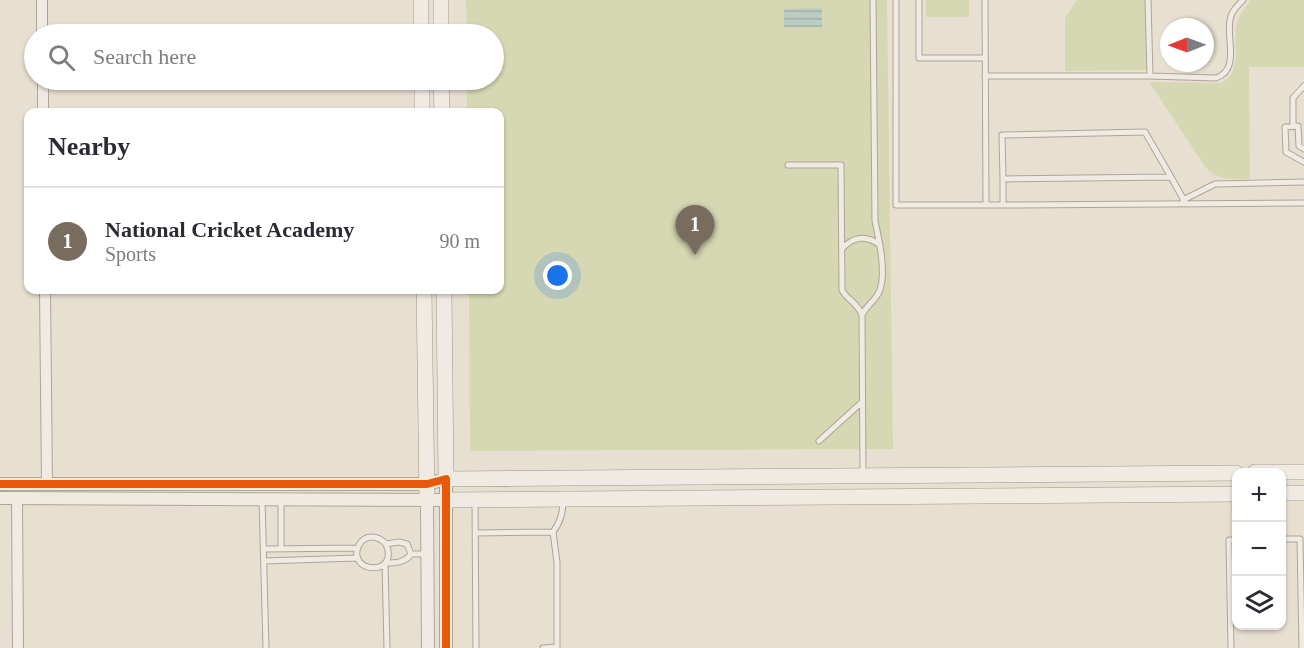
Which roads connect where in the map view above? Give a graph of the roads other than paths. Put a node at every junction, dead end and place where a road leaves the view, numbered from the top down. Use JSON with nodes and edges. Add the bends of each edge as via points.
{"nodes":[{"id":1,"x":42,"y":0,"type":"edge"},
{"id":2,"x":421,"y":0,"type":"edge"},
{"id":3,"x":441,"y":0,"type":"edge"},
{"id":4,"x":873,"y":0,"type":"edge"},
{"id":5,"x":896,"y":0,"type":"edge"},
{"id":6,"x":919,"y":0,"type":"edge"},
{"id":7,"x":985,"y":0,"type":"edge"},
{"id":8,"x":1148,"y":0,"type":"edge"},
{"id":9,"x":1242,"y":0,"type":"edge"},
{"id":10,"x":42,"y":24,"type":"edge"},
{"id":11,"x":422,"y":24,"type":"edge"},
{"id":12,"x":441,"y":24,"type":"edge"},
{"id":13,"x":985,"y":58,"type":"junction"},
{"id":14,"x":985,"y":76,"type":"junction"},
{"id":15,"x":1150,"y":76,"type":"junction"},
{"id":16,"x":1304,"y":86,"type":"edge"},
{"id":17,"x":43,"y":90,"type":"edge"},
{"id":18,"x":422,"y":90,"type":"edge"},
{"id":19,"x":441,"y":90,"type":"edge"},
{"id":20,"x":43,"y":108,"type":"edge"},
{"id":21,"x":422,"y":108,"type":"edge"},
{"id":22,"x":442,"y":108,"type":"edge"},
{"id":23,"x":1293,"y":126,"type":"junction"},
{"id":24,"x":1304,"y":148,"type":"edge"},
{"id":25,"x":1304,"y":162,"type":"edge"},
{"id":26,"x":788,"y":165,"type":"dead end"},
{"id":27,"x":1171,"y":177,"type":"junction"},
{"id":28,"x":1003,"y":179,"type":"junction"},
{"id":29,"x":1304,"y":182,"type":"edge"},
{"id":30,"x":1184,"y":202,"type":"junction"},
{"id":31,"x":1304,"y":203,"type":"edge"},
{"id":32,"x":986,"y":205,"type":"junction"},
{"id":33,"x":1003,"y":205,"type":"junction"},
{"id":34,"x":881,"y":246,"type":"junction"},
{"id":35,"x":842,"y":249,"type":"junction"},
{"id":36,"x":45,"y":294,"type":"edge"},
{"id":37,"x":424,"y":294,"type":"edge"},
{"id":38,"x":444,"y":294,"type":"edge"},
{"id":39,"x":862,"y":315,"type":"junction"},
{"id":40,"x":862,"y":402,"type":"junction"},
{"id":41,"x":819,"y":441,"type":"dead end"},
{"id":42,"x":1286,"y":472,"type":"edge"},
{"id":43,"x":1304,"y":472,"type":"edge"},
{"id":44,"x":1232,"y":473,"type":"edge"},
{"id":45,"x":863,"y":476,"type":"junction"},
{"id":46,"x":446,"y":479,"type":"junction"},
{"id":47,"x":0,"y":484,"type":"edge"},
{"id":48,"x":46,"y":484,"type":"junction"},
{"id":49,"x":427,"y":484,"type":"junction"},
{"id":50,"x":1286,"y":493,"type":"edge"},
{"id":51,"x":1304,"y":493,"type":"edge"},
{"id":52,"x":1232,"y":494,"type":"edge"},
{"id":53,"x":0,"y":498,"type":"edge"},
{"id":54,"x":16,"y":498,"type":"junction"},
{"id":55,"x":476,"y":499,"type":"junction"},
{"id":56,"x":562,"y":499,"type":"junction"},
{"id":57,"x":262,"y":500,"type":"junction"},
{"id":58,"x":281,"y":500,"type":"junction"},
{"id":59,"x":427,"y":500,"type":"junction"},
{"id":60,"x":445,"y":500,"type":"junction"},
{"id":61,"x":1236,"y":522,"type":"edge"},
{"id":62,"x":553,"y":532,"type":"junction"},
{"id":63,"x":476,"y":533,"type":"junction"},
{"id":64,"x":1286,"y":539,"type":"edge"},
{"id":65,"x":386,"y":544,"type":"junction"},
{"id":66,"x":358,"y":548,"type":"junction"},
{"id":67,"x":264,"y":549,"type":"junction"},
{"id":68,"x":281,"y":549,"type":"junction"},
{"id":69,"x":411,"y":554,"type":"junction"},
{"id":70,"x":427,"y":554,"type":"junction"},
{"id":71,"x":358,"y":558,"type":"junction"},
{"id":72,"x":264,"y":561,"type":"junction"},
{"id":73,"x":384,"y":563,"type":"junction"},
{"id":74,"x":18,"y":648,"type":"edge"},
{"id":75,"x":266,"y":648,"type":"edge"},
{"id":76,"x":387,"y":648,"type":"edge"},
{"id":77,"x":428,"y":648,"type":"edge"},
{"id":78,"x":446,"y":648,"type":"edge"},
{"id":79,"x":476,"y":648,"type":"edge"},
{"id":80,"x":543,"y":648,"type":"edge"},
{"id":81,"x":1231,"y":648,"type":"edge"},
{"id":82,"x":1302,"y":648,"type":"edge"}],
"edges":[{"from":1,"to":10,"type":"street"},
{"from":2,"to":11,"type":"main road"},
{"from":3,"to":12,"type":"main road"},
{"from":4,"to":34,"type":"lane","via":[[875,221]]},
{"from":5,"to":32,"type":"lane","via":[[896,205]]},
{"from":6,"to":13,"type":"lane","via":[[919,58]]},
{"from":7,"to":13,"type":"lane"},
{"from":8,"to":15,"type":"lane"},
{"from":9,"to":15,"type":"lane","via":[[1231,16],[1230,63],[1223,75]]},
{"from":13,"to":14,"type":"lane"},
{"from":14,"to":15,"type":"lane"},
{"from":14,"to":32,"type":"lane"},
{"from":16,"to":23,"type":"lane","via":[[1293,98]]},
{"from":17,"to":20,"type":"street"},
{"from":18,"to":21,"type":"main road"},
{"from":19,"to":22,"type":"main road"},
{"from":23,"to":24,"type":"lane","via":[[1298,126],[1299,146]]},
{"from":23,"to":25,"type":"lane","via":[[1285,127],[1286,152]]},
{"from":26,"to":35,"type":"lane","via":[[841,165]]},
{"from":27,"to":28,"type":"lane"},
{"from":27,"to":28,"type":"lane","via":[[1145,132],[1002,135]]},
{"from":27,"to":30,"type":"lane"},
{"from":28,"to":33,"type":"lane"},
{"from":29,"to":30,"type":"lane","via":[[1215,184]]},
{"from":30,"to":31,"type":"lane"},
{"from":30,"to":33,"type":"lane"},
{"from":32,"to":33,"type":"lane"},
{"from":34,"to":35,"type":"lane","via":[[871,239],[859,238]]},
{"from":34,"to":39,"type":"lane","via":[[882,285]]},
{"from":35,"to":39,"type":"lane","via":[[842,290]]},
{"from":36,"to":48,"type":"street"},
{"from":37,"to":49,"type":"main road"},
{"from":38,"to":46,"type":"main road"},
{"from":39,"to":40,"type":"lane"},
{"from":40,"to":41,"type":"lane"},
{"from":40,"to":45,"type":"lane"},
{"from":42,"to":43,"type":"main road"},
{"from":44,"to":45,"type":"main road"},
{"from":45,"to":46,"type":"main road"},
{"from":46,"to":49,"type":"street"},
{"from":46,"to":60,"type":"street"},
{"from":47,"to":48,"type":"street"},
{"from":48,"to":49,"type":"street"},
{"from":49,"to":59,"type":"main road"},
{"from":50,"to":51,"type":"main road"},
{"from":52,"to":56,"type":"main road"},
{"from":53,"to":54,"type":"street"},
{"from":54,"to":57,"type":"street"},
{"from":54,"to":74,"type":"street"},
{"from":55,"to":56,"type":"main road"},
{"from":55,"to":60,"type":"main road"},
{"from":55,"to":63,"type":"lane"},
{"from":56,"to":62,"type":"lane","via":[[563,508]]},
{"from":57,"to":58,"type":"street"},
{"from":57,"to":67,"type":"lane"},
{"from":58,"to":59,"type":"street"},
{"from":58,"to":68,"type":"lane"},
{"from":59,"to":60,"type":"street"},
{"from":59,"to":70,"type":"street"},
{"from":60,"to":78,"type":"street"},
{"from":61,"to":81,"type":"lane","via":[[1236,540],[1229,540]]},
{"from":62,"to":63,"type":"lane"},
{"from":62,"to":80,"type":"lane","via":[[557,648]]},
{"from":63,"to":79,"type":"lane"},
{"from":64,"to":82,"type":"lane","via":[[1300,539]]},
{"from":65,"to":66,"type":"lane","via":[[368,537]]},
{"from":65,"to":69,"type":"lane","via":[[407,544]]},
{"from":65,"to":73,"type":"lane","via":[[389,554]]},
{"from":66,"to":68,"type":"lane"},
{"from":66,"to":71,"type":"lane"},
{"from":67,"to":68,"type":"lane"},
{"from":67,"to":72,"type":"lane"},
{"from":69,"to":70,"type":"lane"},
{"from":69,"to":73,"type":"lane","via":[[398,563]]},
{"from":70,"to":77,"type":"street"},
{"from":71,"to":72,"type":"lane"},
{"from":71,"to":73,"type":"lane","via":[[370,568]]},
{"from":72,"to":75,"type":"lane"},
{"from":73,"to":76,"type":"lane"}]}
